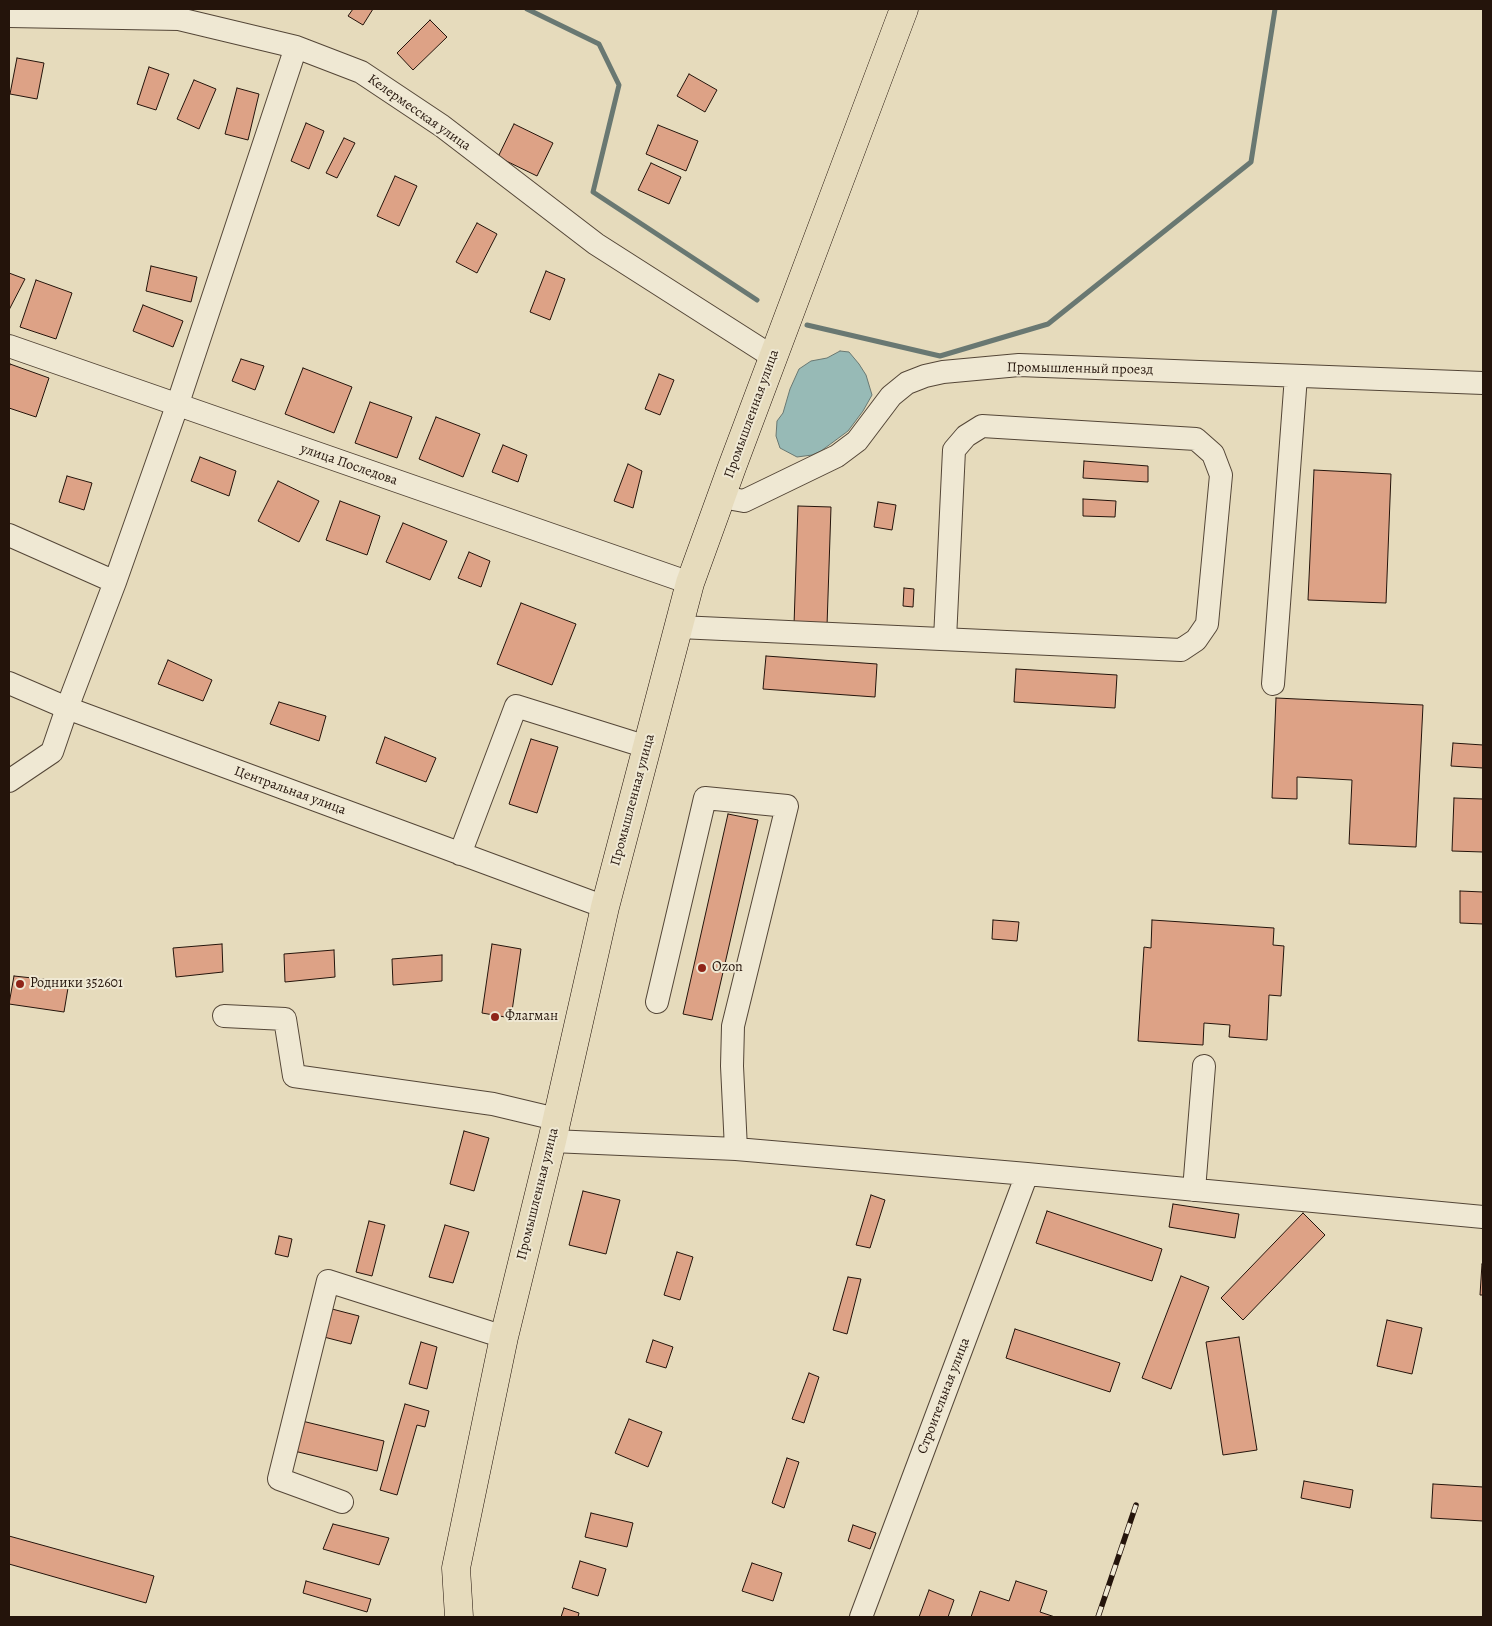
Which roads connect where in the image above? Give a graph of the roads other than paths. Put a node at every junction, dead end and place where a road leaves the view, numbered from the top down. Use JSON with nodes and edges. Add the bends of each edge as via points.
{"nodes":[{"id":1,"x":904,"y":9,"type":"edge"},
{"id":2,"x":9,"y":16,"type":"edge"},
{"id":3,"x":296,"y":47,"type":"junction"},
{"id":4,"x":9,"y":346,"type":"edge"},
{"id":5,"x":773,"y":357,"type":"junction"},
{"id":6,"x":1296,"y":376,"type":"junction"},
{"id":7,"x":1483,"y":383,"type":"edge"},
{"id":8,"x":177,"y":406,"type":"junction"},
{"id":9,"x":722,"y":497,"type":"junction"},
{"id":10,"x":9,"y":535,"type":"edge"},
{"id":11,"x":115,"y":582,"type":"junction"},
{"id":12,"x":690,"y":584,"type":"junction"},
{"id":13,"x":679,"y":628,"type":"junction"},
{"id":14,"x":945,"y":639,"type":"junction"},
{"id":15,"x":9,"y":683,"type":"edge"},
{"id":16,"x":1274,"y":684,"type":"dead end"},
{"id":17,"x":67,"y":708,"type":"junction"},
{"id":18,"x":647,"y":747,"type":"junction"},
{"id":19,"x":9,"y":781,"type":"edge"},
{"id":20,"x":460,"y":854,"type":"junction"},
{"id":21,"x":605,"y":907,"type":"junction"},
{"id":22,"x":657,"y":1002,"type":"dead end"},
{"id":23,"x":224,"y":1016,"type":"dead end"},
{"id":24,"x":1204,"y":1066,"type":"dead end"},
{"id":25,"x":554,"y":1130,"type":"junction"},
{"id":26,"x":736,"y":1149,"type":"junction"},
{"id":27,"x":1027,"y":1174,"type":"junction"},
{"id":28,"x":1194,"y":1190,"type":"junction"},
{"id":29,"x":1483,"y":1217,"type":"edge"},
{"id":30,"x":504,"y":1337,"type":"junction"},
{"id":31,"x":342,"y":1502,"type":"dead end"},
{"id":32,"x":460,"y":1617,"type":"edge"},
{"id":33,"x":861,"y":1617,"type":"edge"}],
"edges":[{"from":1,"to":5,"type":"main road","name":"Промышленная улица"},
{"from":2,"to":3,"type":"street","name":"Келермесская улица","via":[[179,19]]},
{"from":3,"to":5,"type":"street","name":"Келермесская улица","via":[[361,72],[442,126],[596,244]]},
{"from":3,"to":8,"type":"street"},
{"from":4,"to":8,"type":"street","name":"улица Последова"},
{"from":5,"to":9,"type":"main road","name":"Промышленная улица"},
{"from":6,"to":7,"type":"street","name":"Промышленный проезд"},
{"from":6,"to":9,"type":"street","name":"Промышленный проезд","via":[[1019,365],[943,372],[907,383],[891,396],[857,441],[837,456],[744,500]]},
{"from":6,"to":16,"type":"street"},
{"from":8,"to":11,"type":"street"},
{"from":8,"to":12,"type":"street","name":"улица Последова"},
{"from":9,"to":12,"type":"main road","name":"Промышленная улица"},
{"from":10,"to":11,"type":"street"},
{"from":11,"to":17,"type":"street"},
{"from":12,"to":13,"type":"main road","name":"Промышленная улица"},
{"from":13,"to":14,"type":"street"},
{"from":13,"to":18,"type":"main road","name":"Промышленная улица"},
{"from":14,"to":14,"type":"street","via":[[1181,650],[1196,640],[1207,624],[1221,475],[1213,454],[1196,439],[982,426],[966,436],[954,450]]},
{"from":15,"to":17,"type":"street","name":"Центральная улица"},
{"from":17,"to":19,"type":"street","via":[[52,752]]},
{"from":17,"to":20,"type":"street","name":"Центральная улица"},
{"from":18,"to":20,"type":"street","via":[[516,706]]},
{"from":18,"to":21,"type":"main road","name":"Промышленная улица"},
{"from":20,"to":21,"type":"street","name":"Центральная улица"},
{"from":21,"to":25,"type":"main road","name":"Промышленная улица"},
{"from":22,"to":26,"type":"street","via":[[705,798],[787,806],[733,1026]]},
{"from":23,"to":25,"type":"street","via":[[284,1019],[294,1076],[493,1104]]},
{"from":24,"to":28,"type":"street"},
{"from":25,"to":26,"type":"street"},
{"from":25,"to":30,"type":"main road","name":"Промышленная улица"},
{"from":26,"to":27,"type":"street"},
{"from":27,"to":28,"type":"street"},
{"from":27,"to":33,"type":"street","name":"Строительная улица"},
{"from":28,"to":29,"type":"street"},
{"from":30,"to":31,"type":"street","via":[[328,1281],[279,1479]]},
{"from":30,"to":32,"type":"main road","name":"Промышленная улица","via":[[456,1568]]}]}
